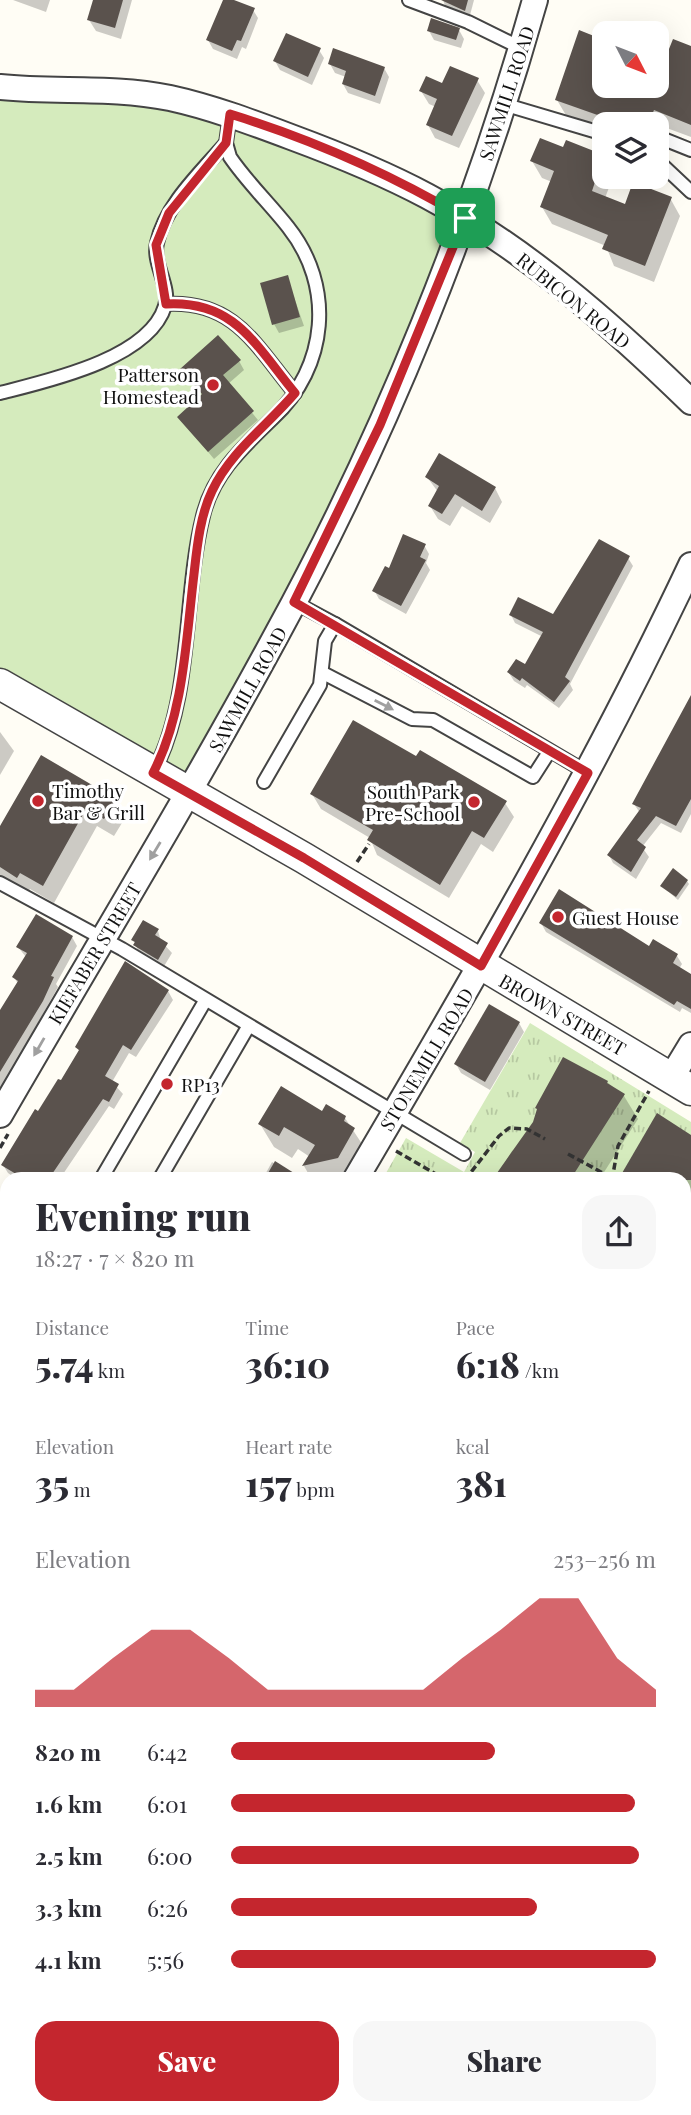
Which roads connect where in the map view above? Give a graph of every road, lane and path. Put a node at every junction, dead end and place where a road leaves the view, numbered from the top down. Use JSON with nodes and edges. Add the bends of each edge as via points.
{"nodes":[{"id":1,"x":409,"y":0,"type":"edge"},
{"id":2,"x":535,"y":0,"type":"edge"},
{"id":3,"x":521,"y":48,"type":"junction"},
{"id":4,"x":3,"y":89,"type":"edge"},
{"id":5,"x":503,"y":104,"type":"junction"},
{"id":6,"x":230,"y":114,"type":"junction"},
{"id":7,"x":592,"y":130,"type":"edge"},
{"id":8,"x":669,"y":141,"type":"edge"},
{"id":9,"x":226,"y":143,"type":"junction"},
{"id":10,"x":691,"y":150,"type":"edge"},
{"id":11,"x":669,"y":171,"type":"edge"},
{"id":12,"x":691,"y":192,"type":"edge"},
{"id":13,"x":465,"y":218,"type":"junction"},
{"id":14,"x":166,"y":304,"type":"junction"},
{"id":15,"x":0,"y":393,"type":"edge"},
{"id":16,"x":295,"y":393,"type":"junction"},
{"id":17,"x":691,"y":402,"type":"edge"},
{"id":18,"x":691,"y":565,"type":"edge"},
{"id":19,"x":294,"y":602,"type":"junction"},
{"id":20,"x":335,"y":624,"type":"junction"},
{"id":21,"x":323,"y":673,"type":"junction"},
{"id":22,"x":0,"y":684,"type":"edge"},
{"id":23,"x":549,"y":752,"type":"junction"},
{"id":24,"x":153,"y":773,"type":"junction"},
{"id":25,"x":588,"y":773,"type":"junction"},
{"id":26,"x":264,"y":782,"type":"dead end"},
{"id":27,"x":191,"y":793,"type":"junction"},
{"id":28,"x":369,"y":844,"type":"dead end"},
{"id":29,"x":356,"y":864,"type":"dead end"},
{"id":30,"x":0,"y":883,"type":"edge"},
{"id":31,"x":101,"y":941,"type":"junction"},
{"id":32,"x":481,"y":966,"type":"junction"},
{"id":33,"x":205,"y":1001,"type":"junction"},
{"id":34,"x":248,"y":1027,"type":"junction"},
{"id":35,"x":691,"y":1045,"type":"edge"},
{"id":36,"x":671,"y":1086,"type":"edge"},
{"id":37,"x":394,"y":1113,"type":"junction"},
{"id":38,"x":0,"y":1115,"type":"edge"},
{"id":39,"x":545,"y":1139,"type":"dead end"},
{"id":40,"x":378,"y":1141,"type":"junction"},
{"id":41,"x":464,"y":1154,"type":"dead end"},
{"id":42,"x":568,"y":1154,"type":"dead end"},
{"id":43,"x":104,"y":1172,"type":"edge"},
{"id":44,"x":164,"y":1172,"type":"edge"},
{"id":45,"x":360,"y":1172,"type":"edge"},
{"id":46,"x":432,"y":1172,"type":"edge"},
{"id":47,"x":471,"y":1172,"type":"edge"},
{"id":48,"x":600,"y":1172,"type":"edge"},
{"id":49,"x":613,"y":1172,"type":"edge"}],
"edges":[{"from":1,"to":3,"type":"lane"},
{"from":2,"to":3,"type":"street","name":"SAWMILL ROAD"},
{"from":3,"to":5,"type":"street","name":"SAWMILL ROAD"},
{"from":4,"to":6,"type":"street","name":"RUBICON ROAD","via":[[135,92]]},
{"from":5,"to":7,"type":"lane"},
{"from":5,"to":13,"type":"street","name":"SAWMILL ROAD"},
{"from":6,"to":9,"type":"lane"},
{"from":6,"to":13,"type":"street","name":"RUBICON ROAD","via":[[321,148]]},
{"from":8,"to":10,"type":"lane"},
{"from":9,"to":14,"type":"lane","via":[[169,213],[156,245]]},
{"from":9,"to":16,"type":"lane","via":[[240,172],[301,245],[312,272],[319,301],[319,336],[310,369]]},
{"from":11,"to":12,"type":"lane"},
{"from":13,"to":17,"type":"street","name":"RUBICON ROAD","via":[[588,309]]},
{"from":13,"to":19,"type":"street","name":"SAWMILL ROAD","via":[[380,425]]},
{"from":14,"to":15,"type":"lane","via":[[157,321],[124,351]]},
{"from":14,"to":16,"type":"lane","via":[[213,308],[242,326]]},
{"from":16,"to":24,"type":"lane","via":[[241,448],[211,493],[197,547],[173,715]]},
{"from":18,"to":25,"type":"street","name":"STONEMILL ROAD"},
{"from":19,"to":20,"type":"lane"},
{"from":19,"to":27,"type":"street","name":"SAWMILL ROAD"},
{"from":20,"to":21,"type":"lane","via":[[325,640]]},
{"from":20,"to":23,"type":"lane","via":[[543,744]]},
{"from":21,"to":23,"type":"lane","one_way":true,"via":[[412,719],[433,720],[533,777]]},
{"from":21,"to":26,"type":"lane"},
{"from":22,"to":24,"type":"street","name":"BROWN STREET"},
{"from":23,"to":25,"type":"lane"},
{"from":24,"to":27,"type":"street","name":"BROWN STREET"},
{"from":25,"to":32,"type":"street","name":"STONEMILL ROAD"},
{"from":27,"to":31,"type":"street","name":"KIEFABER STREET","one_way":true},
{"from":27,"to":32,"type":"street","name":"BROWN STREET"},
{"from":28,"to":29,"type":"path"},
{"from":30,"to":31,"type":"lane"},
{"from":31,"to":33,"type":"lane","via":[[122,949]]},
{"from":31,"to":38,"type":"street","name":"KIEFABER STREET","one_way":true},
{"from":32,"to":36,"type":"street","name":"BROWN STREET"},
{"from":32,"to":37,"type":"street","name":"STONEMILL ROAD"},
{"from":33,"to":34,"type":"lane"},
{"from":33,"to":43,"type":"lane"},
{"from":34,"to":37,"type":"lane"},
{"from":34,"to":44,"type":"lane"},
{"from":35,"to":36,"type":"street"},
{"from":36,"to":49,"type":"path","via":[[618,1146]]},
{"from":37,"to":40,"type":"street","name":"STONEMILL ROAD"},
{"from":37,"to":41,"type":"lane"},
{"from":39,"to":47,"type":"path","via":[[527,1129],[509,1128]]},
{"from":40,"to":45,"type":"street","name":"STONEMILL ROAD"},
{"from":40,"to":46,"type":"path"},
{"from":42,"to":48,"type":"path"}]}
